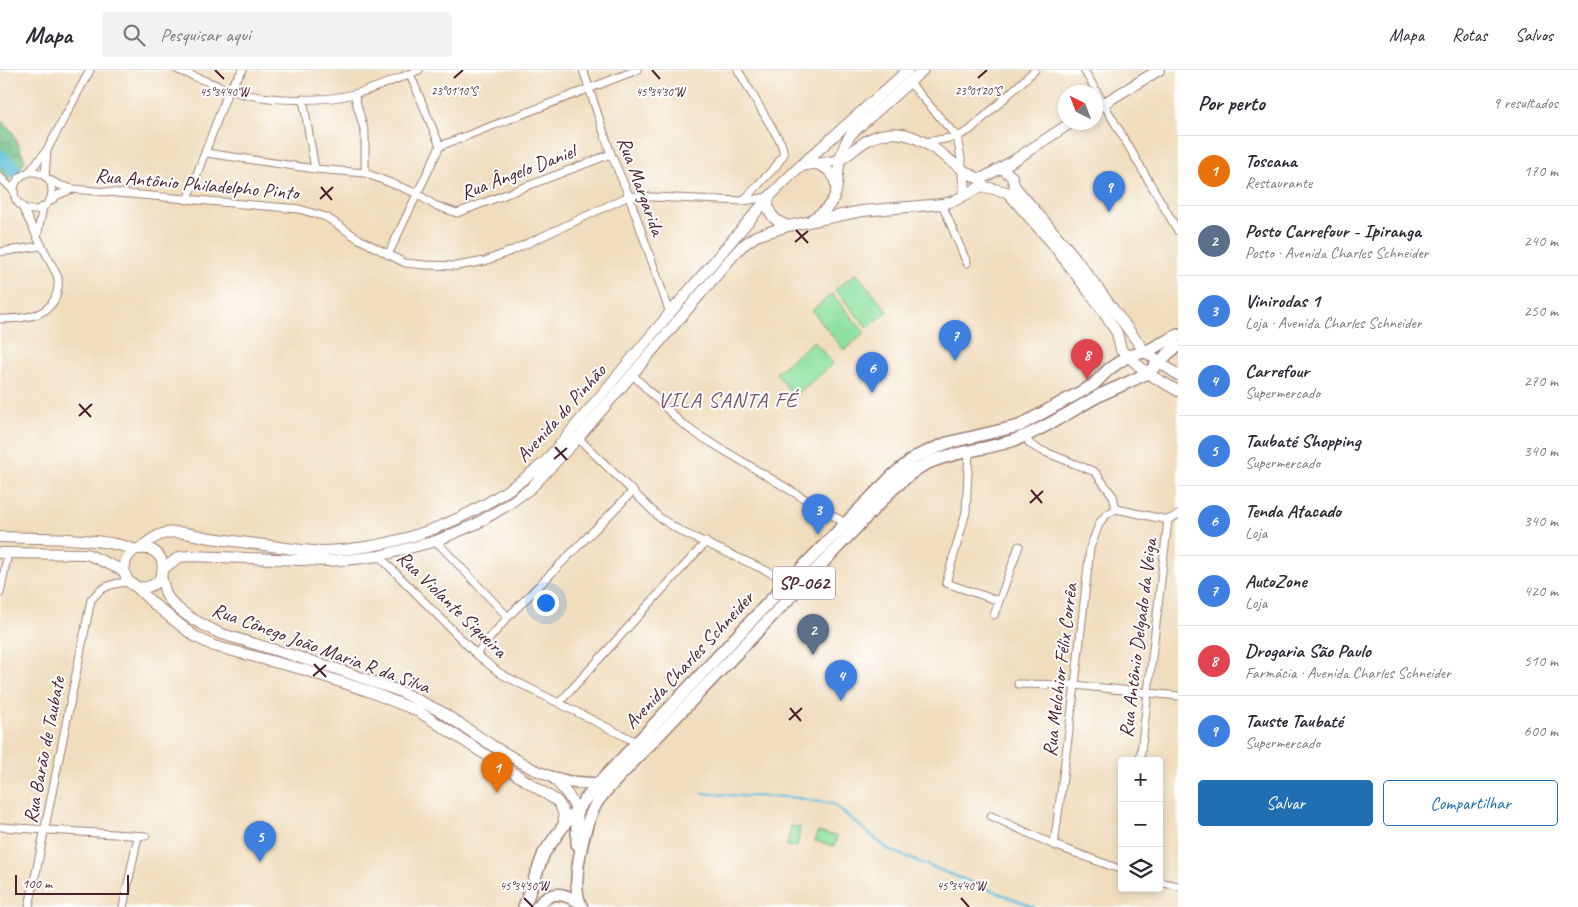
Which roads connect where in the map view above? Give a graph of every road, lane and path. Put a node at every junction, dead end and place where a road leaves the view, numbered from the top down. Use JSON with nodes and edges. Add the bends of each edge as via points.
{"nodes":[{"id":1,"x":90,"y":70,"type":"edge"},
{"id":2,"x":178,"y":70,"type":"edge"},
{"id":3,"x":242,"y":70,"type":"edge"},
{"id":4,"x":419,"y":70,"type":"edge"},
{"id":5,"x":583,"y":70,"type":"edge"},
{"id":6,"x":637,"y":70,"type":"edge"},
{"id":7,"x":738,"y":70,"type":"edge"},
{"id":8,"x":908,"y":70,"type":"edge"},
{"id":9,"x":923,"y":70,"type":"edge"},
{"id":10,"x":1035,"y":70,"type":"edge"},
{"id":11,"x":1084,"y":70,"type":"edge"},
{"id":12,"x":1159,"y":70,"type":"edge"},
{"id":13,"x":410,"y":74,"type":"junction"},
{"id":14,"x":909,"y":82,"type":"junction"},
{"id":15,"x":1091,"y":85,"type":"edge"},
{"id":16,"x":590,"y":89,"type":"junction"},
{"id":17,"x":229,"y":90,"type":"junction"},
{"id":18,"x":354,"y":94,"type":"junction"},
{"id":19,"x":303,"y":99,"type":"junction"},
{"id":20,"x":1103,"y":103,"type":"edge"},
{"id":21,"x":1103,"y":110,"type":"edge"},
{"id":22,"x":1060,"y":130,"type":"edge"},
{"id":23,"x":957,"y":137,"type":"junction"},
{"id":24,"x":925,"y":142,"type":"junction"},
{"id":25,"x":440,"y":146,"type":"junction"},
{"id":26,"x":47,"y":150,"type":"junction"},
{"id":27,"x":206,"y":153,"type":"junction"},
{"id":28,"x":611,"y":154,"type":"junction"},
{"id":29,"x":840,"y":159,"type":"junction"},
{"id":30,"x":811,"y":164,"type":"junction"},
{"id":31,"x":798,"y":168,"type":"junction"},
{"id":32,"x":315,"y":169,"type":"junction"},
{"id":33,"x":1000,"y":169,"type":"junction"},
{"id":34,"x":963,"y":170,"type":"junction"},
{"id":35,"x":29,"y":172,"type":"junction"},
{"id":36,"x":365,"y":172,"type":"junction"},
{"id":37,"x":46,"y":178,"type":"junction"},
{"id":38,"x":2,"y":180,"type":"edge"},
{"id":39,"x":73,"y":189,"type":"junction"},
{"id":40,"x":837,"y":189,"type":"junction"},
{"id":41,"x":14,"y":191,"type":"junction"},
{"id":42,"x":1007,"y":192,"type":"junction"},
{"id":43,"x":416,"y":193,"type":"junction"},
{"id":44,"x":968,"y":193,"type":"junction"},
{"id":45,"x":629,"y":196,"type":"junction"},
{"id":46,"x":769,"y":197,"type":"junction"},
{"id":47,"x":187,"y":200,"type":"junction"},
{"id":48,"x":743,"y":201,"type":"junction"},
{"id":49,"x":942,"y":204,"type":"junction"},
{"id":50,"x":21,"y":205,"type":"junction"},
{"id":51,"x":45,"y":205,"type":"junction"},
{"id":52,"x":805,"y":224,"type":"junction"},
{"id":53,"x":788,"y":226,"type":"junction"},
{"id":54,"x":1178,"y":230,"type":"edge"},
{"id":55,"x":37,"y":237,"type":"junction"},
{"id":56,"x":41,"y":246,"type":"junction"},
{"id":57,"x":0,"y":252,"type":"edge"},
{"id":58,"x":388,"y":255,"type":"junction"},
{"id":59,"x":967,"y":264,"type":"dead end"},
{"id":60,"x":670,"y":312,"type":"junction"},
{"id":61,"x":0,"y":319,"type":"edge"},
{"id":62,"x":1178,"y":335,"type":"edge"},
{"id":63,"x":1178,"y":346,"type":"edge"},
{"id":64,"x":1146,"y":352,"type":"junction"},
{"id":65,"x":1125,"y":353,"type":"junction"},
{"id":66,"x":1160,"y":363,"type":"junction"},
{"id":67,"x":1109,"y":369,"type":"junction"},
{"id":68,"x":1147,"y":373,"type":"junction"},
{"id":69,"x":633,"y":375,"type":"junction"},
{"id":70,"x":1178,"y":375,"type":"edge"},
{"id":71,"x":1121,"y":385,"type":"junction"},
{"id":72,"x":1178,"y":391,"type":"edge"},
{"id":73,"x":1025,"y":436,"type":"junction"},
{"id":74,"x":578,"y":438,"type":"junction"},
{"id":75,"x":970,"y":451,"type":"junction"},
{"id":76,"x":633,"y":491,"type":"junction"},
{"id":77,"x":1116,"y":509,"type":"junction"},
{"id":78,"x":1178,"y":515,"type":"edge"},
{"id":79,"x":1168,"y":520,"type":"junction"},
{"id":80,"x":845,"y":523,"type":"junction"},
{"id":81,"x":0,"y":537,"type":"edge"},
{"id":82,"x":436,"y":541,"type":"junction"},
{"id":83,"x":706,"y":542,"type":"junction"},
{"id":84,"x":1019,"y":546,"type":"dead end"},
{"id":85,"x":138,"y":549,"type":"junction"},
{"id":86,"x":4,"y":553,"type":"edge"},
{"id":87,"x":379,"y":556,"type":"junction"},
{"id":88,"x":124,"y":571,"type":"junction"},
{"id":89,"x":162,"y":573,"type":"junction"},
{"id":90,"x":789,"y":581,"type":"junction"},
{"id":91,"x":131,"y":583,"type":"junction"},
{"id":92,"x":0,"y":593,"type":"edge"},
{"id":93,"x":999,"y":601,"type":"junction"},
{"id":94,"x":994,"y":615,"type":"dead end"},
{"id":95,"x":508,"y":617,"type":"junction"},
{"id":96,"x":476,"y":654,"type":"junction"},
{"id":97,"x":1018,"y":684,"type":"dead end"},
{"id":98,"x":1075,"y":685,"type":"junction"},
{"id":99,"x":1148,"y":692,"type":"junction"},
{"id":100,"x":1178,"y":696,"type":"edge"},
{"id":101,"x":559,"y":703,"type":"junction"},
{"id":102,"x":638,"y":742,"type":"junction"},
{"id":103,"x":1140,"y":757,"type":"edge"},
{"id":104,"x":531,"y":768,"type":"junction"},
{"id":105,"x":554,"y":778,"type":"junction"},
{"id":106,"x":523,"y":781,"type":"junction"},
{"id":107,"x":598,"y":784,"type":"junction"},
{"id":108,"x":577,"y":810,"type":"junction"},
{"id":109,"x":991,"y":816,"type":"dead end"},
{"id":110,"x":564,"y":825,"type":"junction"},
{"id":111,"x":0,"y":827,"type":"edge"},
{"id":112,"x":45,"y":829,"type":"junction"},
{"id":113,"x":138,"y":836,"type":"junction"},
{"id":114,"x":146,"y":836,"type":"dead end"},
{"id":115,"x":1054,"y":845,"type":"junction"},
{"id":116,"x":578,"y":866,"type":"junction"},
{"id":117,"x":1118,"y":869,"type":"edge"},
{"id":118,"x":1163,"y":883,"type":"edge"},
{"id":119,"x":1178,"y":886,"type":"edge"},
{"id":120,"x":580,"y":904,"type":"edge"},
{"id":121,"x":29,"y":907,"type":"edge"},
{"id":122,"x":123,"y":907,"type":"edge"},
{"id":123,"x":524,"y":907,"type":"edge"},
{"id":124,"x":537,"y":907,"type":"edge"}],
"edges":[{"from":1,"to":26,"type":"street"},
{"from":2,"to":17,"type":"street"},
{"from":3,"to":17,"type":"street"},
{"from":4,"to":13,"type":"street"},
{"from":5,"to":16,"type":"street","name":"Rua Margarida"},
{"from":6,"to":16,"type":"street"},
{"from":7,"to":48,"type":"street","via":[[781,143],[784,154]]},
{"from":8,"to":31,"type":"street"},
{"from":9,"to":14,"type":"street"},
{"from":10,"to":23,"type":"street","via":[[970,130]]},
{"from":11,"to":15,"type":"street"},
{"from":12,"to":20,"type":"street"},
{"from":13,"to":18,"type":"street"},
{"from":13,"to":25,"type":"street"},
{"from":14,"to":23,"type":"street"},
{"from":14,"to":29,"type":"street","via":[[851,134]]},
{"from":16,"to":25,"type":"street"},
{"from":16,"to":28,"type":"street","name":"Rua Margarida"},
{"from":17,"to":19,"type":"street","via":[[257,97]]},
{"from":17,"to":27,"type":"street"},
{"from":18,"to":19,"type":"street"},
{"from":18,"to":36,"type":"street","via":[[365,133]]},
{"from":19,"to":32,"type":"street"},
{"from":21,"to":54,"type":"street"},
{"from":22,"to":33,"type":"street"},
{"from":23,"to":24,"type":"street"},
{"from":23,"to":34,"type":"street"},
{"from":24,"to":29,"type":"street","via":[[902,133],[881,135]]},
{"from":24,"to":34,"type":"street"},
{"from":25,"to":43,"type":"street"},
{"from":26,"to":35,"type":"street"},
{"from":26,"to":37,"type":"street"},
{"from":27,"to":32,"type":"street","name":"Rua Ângelo Daniel"},
{"from":27,"to":47,"type":"street"},
{"from":28,"to":43,"type":"street","name":"Rua Ângelo Daniel","via":[[457,213],[434,205]]},
{"from":28,"to":45,"type":"street","name":"Rua Margarida"},
{"from":29,"to":30,"type":"street"},
{"from":29,"to":40,"type":"street"},
{"from":30,"to":31,"type":"street"},
{"from":30,"to":40,"type":"street","via":[[829,170]]},
{"from":31,"to":46,"type":"street"},
{"from":32,"to":36,"type":"street","name":"Rua Ângelo Daniel"},
{"from":33,"to":34,"type":"street","via":[[980,178]]},
{"from":33,"to":42,"type":"street","via":[[997,182]]},
{"from":33,"to":64,"type":"street","via":[[1012,177],[1015,187],[1073,255]]},
{"from":34,"to":44,"type":"street","via":[[965,191]]},
{"from":35,"to":37,"type":"street"},
{"from":35,"to":41,"type":"street","via":[[18,179]]},
{"from":36,"to":43,"type":"street","name":"Rua Ângelo Daniel"},
{"from":37,"to":39,"type":"street","name":"Rua Antônio Philadelpho Pinto"},
{"from":37,"to":51,"type":"street","via":[[52,188]]},
{"from":38,"to":41,"type":"street"},
{"from":39,"to":47,"type":"street","name":"Rua Antônio Philadelpho Pinto"},
{"from":39,"to":51,"type":"street"},
{"from":40,"to":52,"type":"street","via":[[822,213]]},
{"from":41,"to":50,"type":"street"},
{"from":42,"to":44,"type":"street","via":[[985,187]]},
{"from":42,"to":65,"type":"street","via":[[1052,243],[1101,308]]},
{"from":43,"to":58,"type":"street"},
{"from":44,"to":49,"type":"street"},
{"from":45,"to":48,"type":"street","name":"Rua Antônio Philadelpho Pinto"},
{"from":45,"to":58,"type":"street","name":"Rua Antônio Philadelpho Pinto","via":[[485,261],[457,266],[425,265],[406,263]]},
{"from":45,"to":60,"type":"street","name":"Rua Margarida"},
{"from":46,"to":48,"type":"street","name":"Rua Antônio Philadelpho Pinto"},
{"from":46,"to":53,"type":"street","via":[[769,212]]},
{"from":46,"to":60,"type":"street","name":"Avenida do Pinhão"},
{"from":47,"to":58,"type":"street","name":"Rua Antônio Philadelpho Pinto","via":[[299,209],[326,217]]},
{"from":49,"to":52,"type":"street","via":[[862,211]]},
{"from":49,"to":59,"type":"street"},
{"from":50,"to":51,"type":"street","via":[[31,209]]},
{"from":50,"to":55,"type":"street"},
{"from":51,"to":55,"type":"street"},
{"from":52,"to":53,"type":"street"},
{"from":53,"to":69,"type":"street","via":[[756,236],[742,246]]},
{"from":55,"to":56,"type":"street"},
{"from":56,"to":57,"type":"street"},
{"from":56,"to":61,"type":"street","via":[[58,277],[57,296],[42,313]]},
{"from":60,"to":85,"type":"street","name":"Avenida do Pinhão","via":[[545,462],[523,481],[451,522],[412,538],[348,549],[322,551],[176,532],[164,533]]},
{"from":62,"to":64,"type":"main road","name":"Avenida Charles Schneider","number":"SP-062"},
{"from":63,"to":66,"type":"main road","name":"Avenida Charles Schneider","number":"SP-062"},
{"from":64,"to":65,"type":"main road","name":"Avenida Charles Schneider","number":"SP-062"},
{"from":64,"to":66,"type":"street"},
{"from":65,"to":67,"type":"main road","name":"Avenida Charles Schneider","number":"SP-062"},
{"from":65,"to":68,"type":"street"},
{"from":66,"to":68,"type":"main road","name":"Avenida Charles Schneider","number":"SP-062"},
{"from":66,"to":70,"type":"street"},
{"from":67,"to":71,"type":"main road"},
{"from":67,"to":80,"type":"main road","name":"Avenida Charles Schneider","number":"SP-062","via":[[1093,385],[1019,426],[947,443],[915,457],[893,474]]},
{"from":68,"to":71,"type":"main road","name":"Avenida Charles Schneider","number":"SP-062"},
{"from":68,"to":72,"type":"street"},
{"from":69,"to":74,"type":"street"},
{"from":69,"to":80,"type":"street","via":[[695,433]]},
{"from":71,"to":73,"type":"main road","name":"Avenida Charles Schneider","number":"SP-062"},
{"from":73,"to":75,"type":"main road","name":"Avenida Charles Schneider","number":"SP-062"},
{"from":73,"to":77,"type":"street","via":[[1038,449],[1095,472],[1113,496]]},
{"from":74,"to":76,"type":"street"},
{"from":74,"to":82,"type":"street","via":[[525,492],[476,524]]},
{"from":75,"to":93,"type":"street","via":[[966,512],[946,583]]},
{"from":75,"to":116,"type":"main road","name":"Avenida Charles Schneider","number":"SP-062","via":[[926,464],[893,489],[617,779],[596,804],[587,822]]},
{"from":76,"to":83,"type":"street","via":[[660,518]]},
{"from":76,"to":95,"type":"street"},
{"from":77,"to":79,"type":"street"},
{"from":77,"to":98,"type":"street","name":"Rua Melchior Félix Corrêa","via":[[1100,522],[1090,548]]},
{"from":78,"to":79,"type":"street"},
{"from":79,"to":99,"type":"street","name":"Rua Antônio Delgado da Veiga"},
{"from":80,"to":90,"type":"main road","name":"Avenida Charles Schneider","number":"SP-062"},
{"from":81,"to":85,"type":"street","via":[[80,540]]},
{"from":82,"to":87,"type":"street"},
{"from":82,"to":95,"type":"street"},
{"from":83,"to":90,"type":"street"},
{"from":83,"to":101,"type":"street"},
{"from":84,"to":93,"type":"street"},
{"from":85,"to":88,"type":"street","via":[[126,558]]},
{"from":85,"to":89,"type":"street","via":[[155,552],[162,562]]},
{"from":86,"to":88,"type":"street","via":[[88,554]]},
{"from":86,"to":92,"type":"street"},
{"from":87,"to":89,"type":"street","via":[[329,562],[190,556],[180,557]]},
{"from":87,"to":96,"type":"street","name":"Rua Violante Siqueira"},
{"from":88,"to":91,"type":"street"},
{"from":89,"to":91,"type":"street","via":[[146,587]]},
{"from":89,"to":104,"type":"street","name":"Rua Cônego João Maria R da Silva","via":[[167,596],[181,611],[201,624],[219,633],[399,691],[440,711]]},
{"from":90,"to":102,"type":"main road","name":"Avenida Charles Schneider","number":"SP-062"},
{"from":91,"to":106,"type":"street","name":"Rua Cônego João Maria R da Silva","via":[[194,636],[214,646],[368,691],[418,712]]},
{"from":91,"to":112,"type":"street","name":"Rua Barão de Taubate","via":[[104,587],[91,600]]},
{"from":93,"to":94,"type":"street"},
{"from":95,"to":96,"type":"street"},
{"from":96,"to":101,"type":"street","name":"Rua Violante Siqueira","via":[[501,674]]},
{"from":97,"to":98,"type":"street"},
{"from":98,"to":99,"type":"street"},
{"from":98,"to":115,"type":"street","name":"Rua Melchior Félix Corrêa"},
{"from":99,"to":100,"type":"street"},
{"from":99,"to":103,"type":"street","name":"Rua Antônio Delgado da Veiga"},
{"from":101,"to":102,"type":"street","name":"Rua Violante Siqueira"},
{"from":102,"to":107,"type":"main road","name":"Avenida Charles Schneider","number":"SP-062"},
{"from":104,"to":105,"type":"street","name":"Rua Cônego João Maria R da Silva"},
{"from":104,"to":106,"type":"street","via":[[531,776]]},
{"from":105,"to":107,"type":"main road"},
{"from":105,"to":108,"type":"street","name":"Rua Cônego João Maria R da Silva"},
{"from":106,"to":110,"type":"street","name":"Rua Cônego João Maria R da Silva","via":[[557,800],[562,806]]},
{"from":107,"to":108,"type":"main road","name":"Avenida Charles Schneider","number":"SP-062"},
{"from":108,"to":110,"type":"main road","name":"Avenida Charles Schneider","number":"SP-062"},
{"from":108,"to":116,"type":"main road"},
{"from":109,"to":115,"type":"street"},
{"from":110,"to":123,"type":"main road","name":"Avenida Charles Schneider","number":"SP-062","via":[[544,853]]},
{"from":111,"to":112,"type":"street"},
{"from":112,"to":113,"type":"street"},
{"from":112,"to":121,"type":"street","name":"Rua Barão de Taubate"},
{"from":113,"to":114,"type":"street"},
{"from":113,"to":122,"type":"street"},
{"from":115,"to":117,"type":"street"},
{"from":116,"to":120,"type":"main road","name":"Avenida Charles Schneider","number":"SP-062"},
{"from":118,"to":119,"type":"street"},
{"from":120,"to":124,"type":"main road","number":"SP-062","via":[[558,894],[544,899]]}]}
